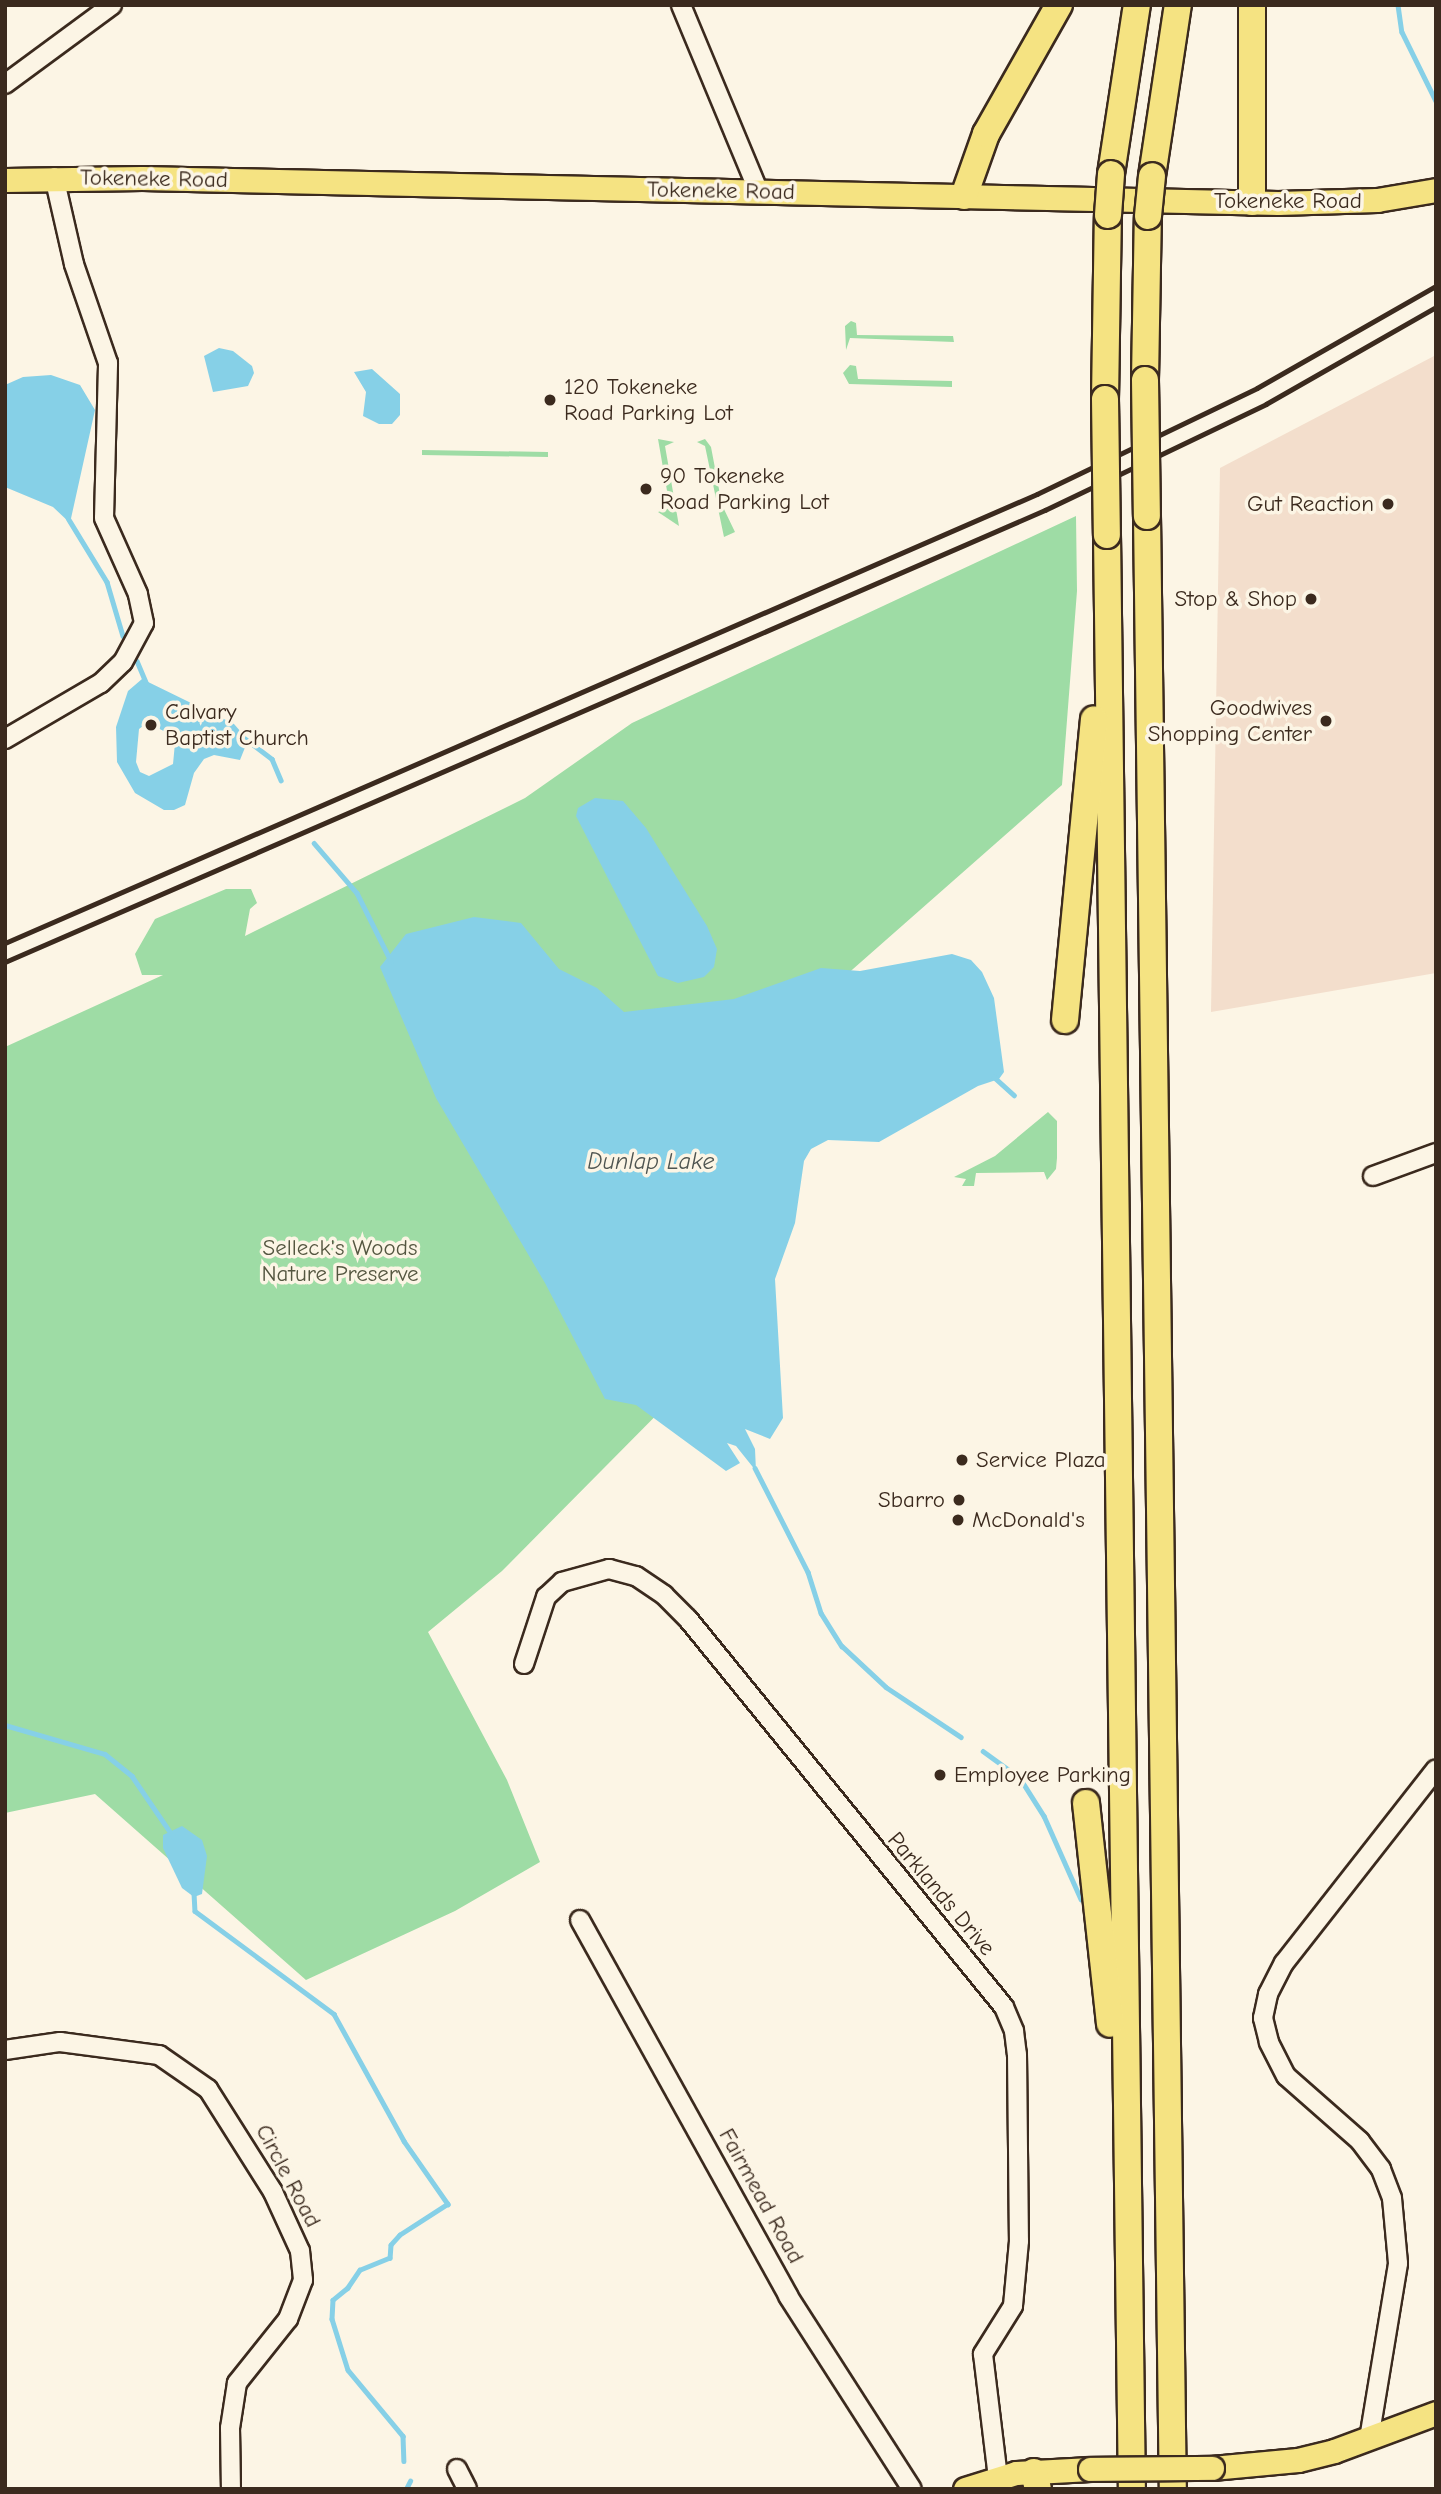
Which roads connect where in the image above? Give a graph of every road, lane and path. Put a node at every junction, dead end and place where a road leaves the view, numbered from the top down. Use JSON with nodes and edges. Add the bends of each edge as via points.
{"nodes":[{"id":1,"x":112,"y":5,"type":"edge"},
{"id":2,"x":681,"y":5,"type":"edge"},
{"id":3,"x":1059,"y":5,"type":"edge"},
{"id":4,"x":1137,"y":5,"type":"edge"},
{"id":5,"x":1178,"y":5,"type":"edge"},
{"id":6,"x":1252,"y":5,"type":"edge"},
{"id":7,"x":91,"y":12,"type":"edge"},
{"id":8,"x":5,"y":83,"type":"edge"},
{"id":9,"x":54,"y":177,"type":"junction"},
{"id":10,"x":5,"y":180,"type":"edge"},
{"id":11,"x":1436,"y":190,"type":"edge"},
{"id":12,"x":758,"y":192,"type":"junction"},
{"id":13,"x":964,"y":196,"type":"junction"},
{"id":14,"x":1252,"y":202,"type":"junction"},
{"id":15,"x":1107,"y":544,"type":"junction"},
{"id":16,"x":5,"y":739,"type":"edge"},
{"id":17,"x":1065,"y":1020,"type":"dead end"},
{"id":18,"x":1436,"y":1153,"type":"edge"},
{"id":19,"x":1373,"y":1176,"type":"dead end"},
{"id":20,"x":524,"y":1664,"type":"dead end"},
{"id":21,"x":1436,"y":1769,"type":"edge"},
{"id":22,"x":1086,"y":1803,"type":"dead end"},
{"id":23,"x":580,"y":1920,"type":"dead end"},
{"id":24,"x":5,"y":2050,"type":"edge"},
{"id":25,"x":1130,"y":2300,"type":"junction"},
{"id":26,"x":1436,"y":2413,"type":"edge"},
{"id":27,"x":1369,"y":2439,"type":"junction"},
{"id":28,"x":457,"y":2469,"type":"dead end"},
{"id":29,"x":998,"y":2478,"type":"junction"},
{"id":30,"x":1036,"y":2480,"type":"edge"},
{"id":31,"x":231,"y":2489,"type":"edge"},
{"id":32,"x":467,"y":2489,"type":"edge"},
{"id":33,"x":912,"y":2489,"type":"edge"},
{"id":34,"x":965,"y":2489,"type":"edge"},
{"id":35,"x":1132,"y":2489,"type":"edge"},
{"id":36,"x":1173,"y":2489,"type":"edge"}],
"edges":[{"from":1,"to":7,"type":"street"},
{"from":2,"to":12,"type":"street"},
{"from":3,"to":13,"type":"highway","via":[[986,134]]},
{"from":4,"to":15,"type":"highway","bridge":true,"via":[[1108,215]]},
{"from":5,"to":36,"type":"highway","bridge":true,"via":[[1148,216],[1145,380]]},
{"from":6,"to":14,"type":"highway"},
{"from":7,"to":8,"type":"street"},
{"from":9,"to":10,"type":"main road","name":"Tokeneke Road"},
{"from":9,"to":12,"type":"main road","name":"Tokeneke Road"},
{"from":9,"to":16,"type":"street","via":[[74,264],[108,363],[104,518],[138,594],[144,623],[123,662],[101,683]]},
{"from":11,"to":14,"type":"main road","name":"Tokeneke Road","via":[[1349,202]]},
{"from":12,"to":13,"type":"main road","name":"Tokeneke Road"},
{"from":13,"to":14,"type":"main road","name":"Tokeneke Road"},
{"from":15,"to":17,"type":"highway"},
{"from":15,"to":25,"type":"highway"},
{"from":18,"to":19,"type":"street"},
{"from":20,"to":29,"type":"street","name":"Parklands Drive","via":[[546,1597],[562,1582],[609,1569],[636,1576],[688,1619],[1004,2007],[1017,2054],[1019,2241],[1013,2306],[983,2354]]},
{"from":21,"to":27,"type":"street","via":[[1284,1963],[1268,1994],[1263,2018],[1286,2076],[1360,2141],[1381,2169],[1392,2198],[1398,2263]]},
{"from":22,"to":25,"type":"highway","via":[[1107,1975]]},
{"from":23,"to":33,"type":"street","name":"Fairmead Road","via":[[789,2295]]},
{"from":24,"to":31,"type":"street","name":"Circle Road","via":[[60,2042],[159,2055],[208,2089],[273,2192],[300,2251],[303,2280],[288,2319],[237,2383],[230,2428]]},
{"from":25,"to":35,"type":"highway"},
{"from":26,"to":27,"type":"main road"},
{"from":27,"to":30,"type":"main road","bridge":true,"via":[[1298,2460],[1212,2468],[1090,2469]]},
{"from":28,"to":32,"type":"street"},
{"from":29,"to":30,"type":"main road"},
{"from":29,"to":34,"type":"main road"}]}
